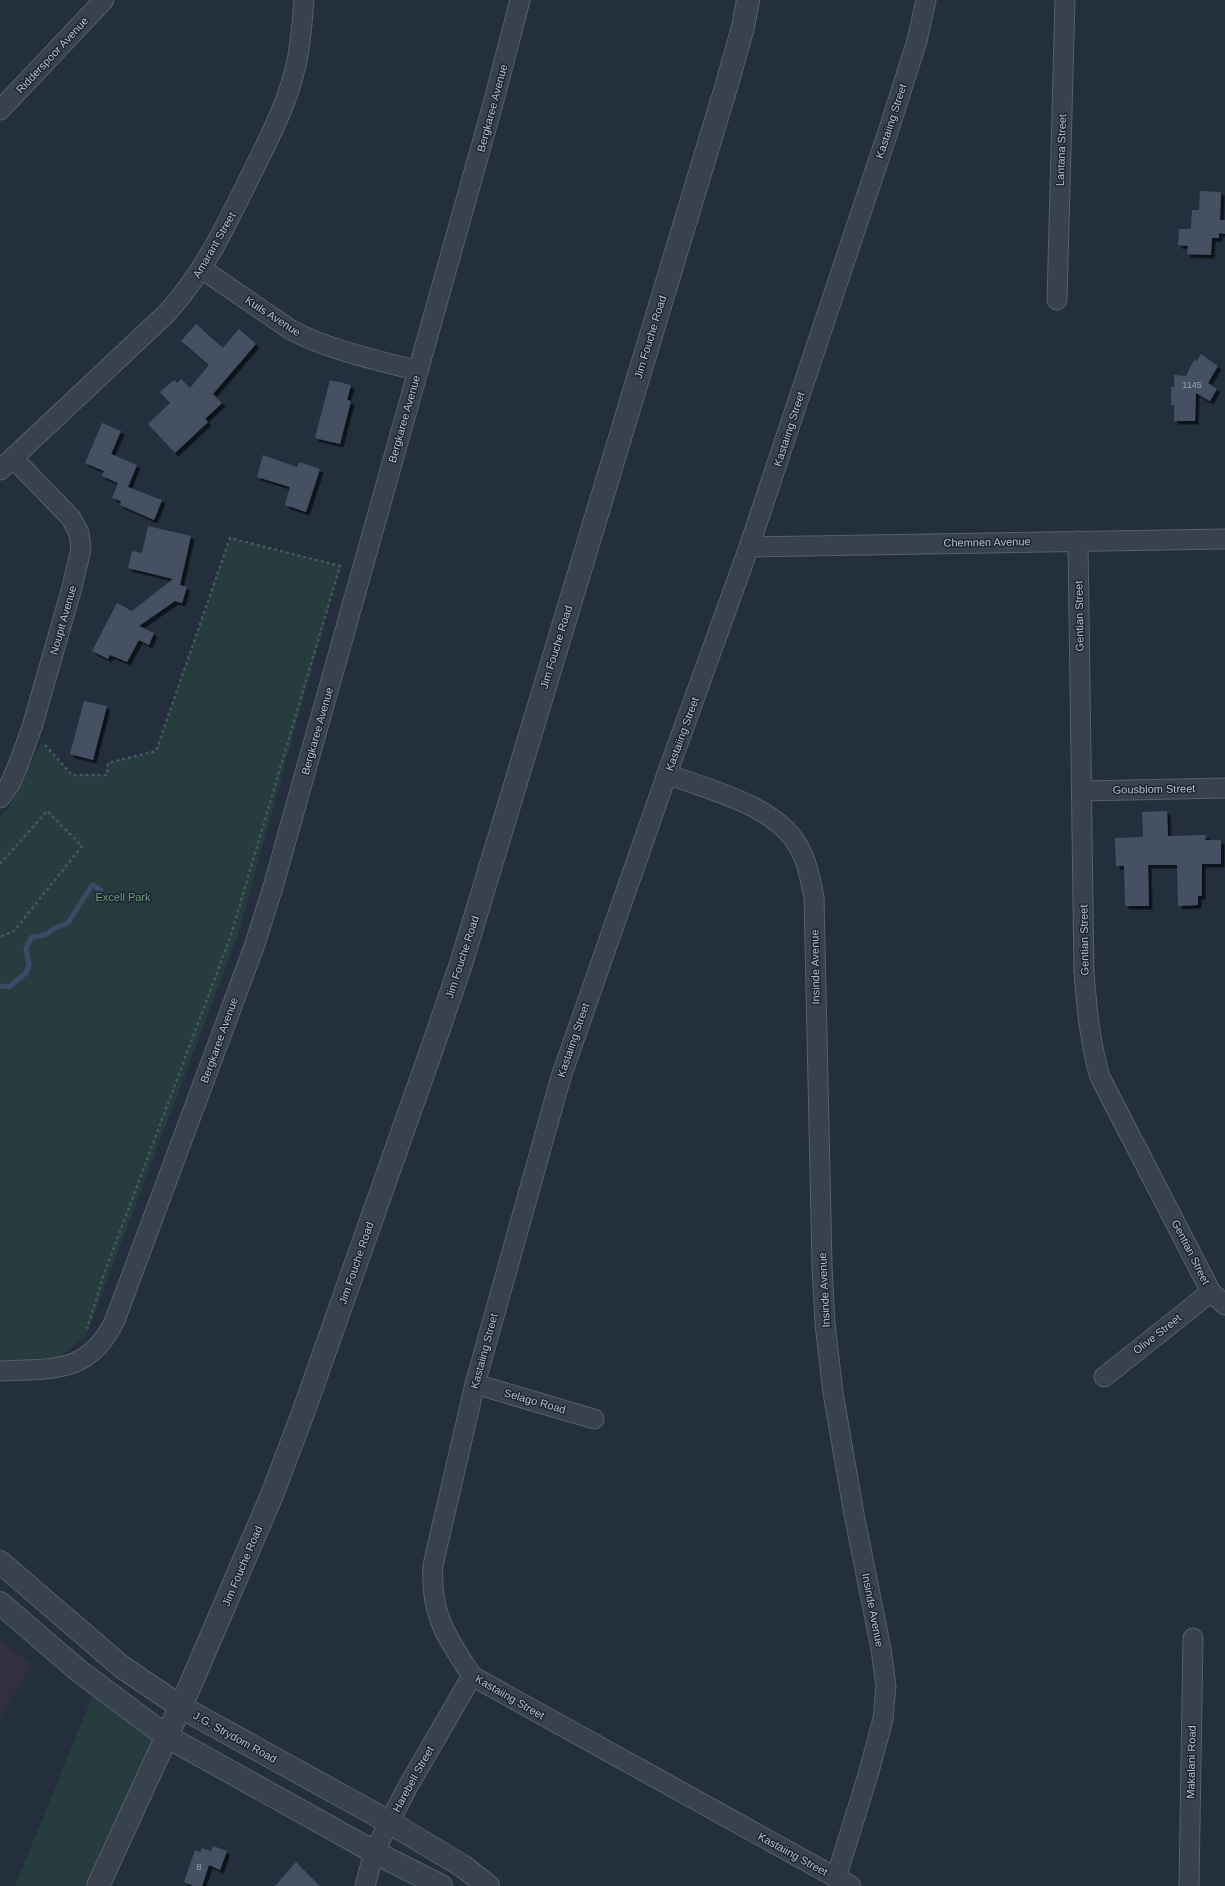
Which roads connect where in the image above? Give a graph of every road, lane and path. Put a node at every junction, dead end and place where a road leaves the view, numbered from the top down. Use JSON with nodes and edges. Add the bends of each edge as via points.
{"nodes":[{"id":1,"x":104,"y":0,"type":"edge"},
{"id":2,"x":304,"y":0,"type":"edge"},
{"id":3,"x":520,"y":0,"type":"edge"},
{"id":4,"x":748,"y":0,"type":"edge"},
{"id":5,"x":926,"y":0,"type":"edge"},
{"id":6,"x":1065,"y":0,"type":"edge"},
{"id":7,"x":0,"y":110,"type":"edge"},
{"id":8,"x":202,"y":269,"type":"junction"},
{"id":9,"x":1057,"y":300,"type":"dead end"},
{"id":10,"x":418,"y":371,"type":"junction"},
{"id":11,"x":7,"y":464,"type":"edge"},
{"id":12,"x":1225,"y":539,"type":"edge"},
{"id":13,"x":1078,"y":541,"type":"junction"},
{"id":14,"x":750,"y":547,"type":"junction"},
{"id":15,"x":42,"y":742,"type":"dead end"},
{"id":16,"x":667,"y":774,"type":"junction"},
{"id":17,"x":1225,"y":788,"type":"edge"},
{"id":18,"x":1082,"y":791,"type":"junction"},
{"id":19,"x":0,"y":798,"type":"edge"},
{"id":20,"x":0,"y":864,"type":"edge"},
{"id":21,"x":0,"y":937,"type":"edge"},
{"id":22,"x":1211,"y":1292,"type":"junction"},
{"id":23,"x":1225,"y":1305,"type":"edge"},
{"id":24,"x":86,"y":1336,"type":"dead end"},
{"id":25,"x":0,"y":1371,"type":"edge"},
{"id":26,"x":1104,"y":1377,"type":"dead end"},
{"id":27,"x":475,"y":1384,"type":"junction"},
{"id":28,"x":594,"y":1419,"type":"dead end"},
{"id":29,"x":0,"y":1562,"type":"edge"},
{"id":30,"x":0,"y":1603,"type":"edge"},
{"id":31,"x":1193,"y":1638,"type":"dead end"},
{"id":32,"x":472,"y":1676,"type":"junction"},
{"id":33,"x":181,"y":1707,"type":"junction"},
{"id":34,"x":166,"y":1736,"type":"junction"},
{"id":35,"x":389,"y":1822,"type":"junction"},
{"id":36,"x":374,"y":1852,"type":"junction"},
{"id":37,"x":843,"y":1882,"type":"edge"},
{"id":38,"x":98,"y":1886,"type":"edge"},
{"id":39,"x":365,"y":1886,"type":"edge"},
{"id":40,"x":441,"y":1886,"type":"edge"},
{"id":41,"x":488,"y":1886,"type":"edge"},
{"id":42,"x":1189,"y":1886,"type":"edge"}],
"edges":[{"from":1,"to":7,"type":"street","name":"Ridderspoor Avenue"},
{"from":2,"to":8,"type":"street","name":"Amarant Street","via":[[295,70],[284,103]]},
{"from":3,"to":10,"type":"street","name":"Bergkaree Avenue","via":[[498,89]]},
{"from":4,"to":33,"type":"street","name":"Jim Fouche Road","via":[[727,84],[461,964],[298,1427]]},
{"from":5,"to":14,"type":"street","name":"Kastaiing Street","via":[[917,41],[888,132]]},
{"from":6,"to":9,"type":"street","name":"Lantana Street"},
{"from":8,"to":10,"type":"street","name":"Kuils Avenue","via":[[306,338],[339,350]]},
{"from":8,"to":11,"type":"street","name":"Amarant Street","via":[[167,313]]},
{"from":10,"to":25,"type":"street","name":"Bergkaree Avenue","via":[[274,887],[115,1320],[106,1338],[79,1362],[55,1368]]},
{"from":11,"to":19,"type":"street","name":"Noupit Avenue","via":[[71,518],[78,533],[81,549],[32,727],[10,784]]},
{"from":12,"to":13,"type":"street","name":"Chemnen Avenue"},
{"from":13,"to":14,"type":"street","name":"Chemnen Avenue"},
{"from":13,"to":18,"type":"street","name":"Gentian Street"},
{"from":14,"to":16,"type":"street","name":"Kastaiing Street"},
{"from":15,"to":24,"type":"path","via":[[72,775],[107,775],[108,763],[156,751],[230,538],[340,566],[230,938],[103,1277]]},
{"from":16,"to":27,"type":"street","name":"Kastaiing Street","via":[[558,1084]]},
{"from":16,"to":37,"type":"street","name":"Insinde Avenue","via":[[748,804],[768,815],[785,829],[797,844],[804,859],[814,896],[825,1323],[833,1393],[886,1686],[881,1726]]},
{"from":17,"to":18,"type":"street","name":"Gousblom Street"},
{"from":18,"to":22,"type":"street","name":"Gentian Street","via":[[1084,974],[1087,1020],[1094,1054],[1100,1077]]},
{"from":20,"to":21,"type":"path","via":[[47,811],[82,846],[14,931]]},
{"from":22,"to":23,"type":"street","name":"Gentian Street"},
{"from":22,"to":26,"type":"street","name":"Olive Street"},
{"from":27,"to":28,"type":"street","name":"Selago Road"},
{"from":27,"to":32,"type":"street","name":"Kastaiing Street","via":[[433,1565],[432,1585],[438,1616]]},
{"from":29,"to":33,"type":"street","name":"J.G. Strydom Road","via":[[122,1667]]},
{"from":30,"to":34,"type":"street","via":[[79,1671]]},
{"from":31,"to":42,"type":"street","name":"Makalani Road"},
{"from":32,"to":35,"type":"street","name":"Harebell Street"},
{"from":32,"to":37,"type":"street","name":"Kastaiing Street"},
{"from":33,"to":34,"type":"street","name":"Jim Fouche Road"},
{"from":33,"to":35,"type":"street","name":"J.G. Strydom Road"},
{"from":34,"to":36,"type":"street"},
{"from":34,"to":38,"type":"street","name":"Jim Fouche Road"},
{"from":35,"to":36,"type":"street","name":"Harebell Street"},
{"from":35,"to":41,"type":"street","name":"J.G. Strydom Road","via":[[464,1867]]},
{"from":36,"to":39,"type":"street","name":"Harebell Street"},
{"from":36,"to":40,"type":"street"}]}
